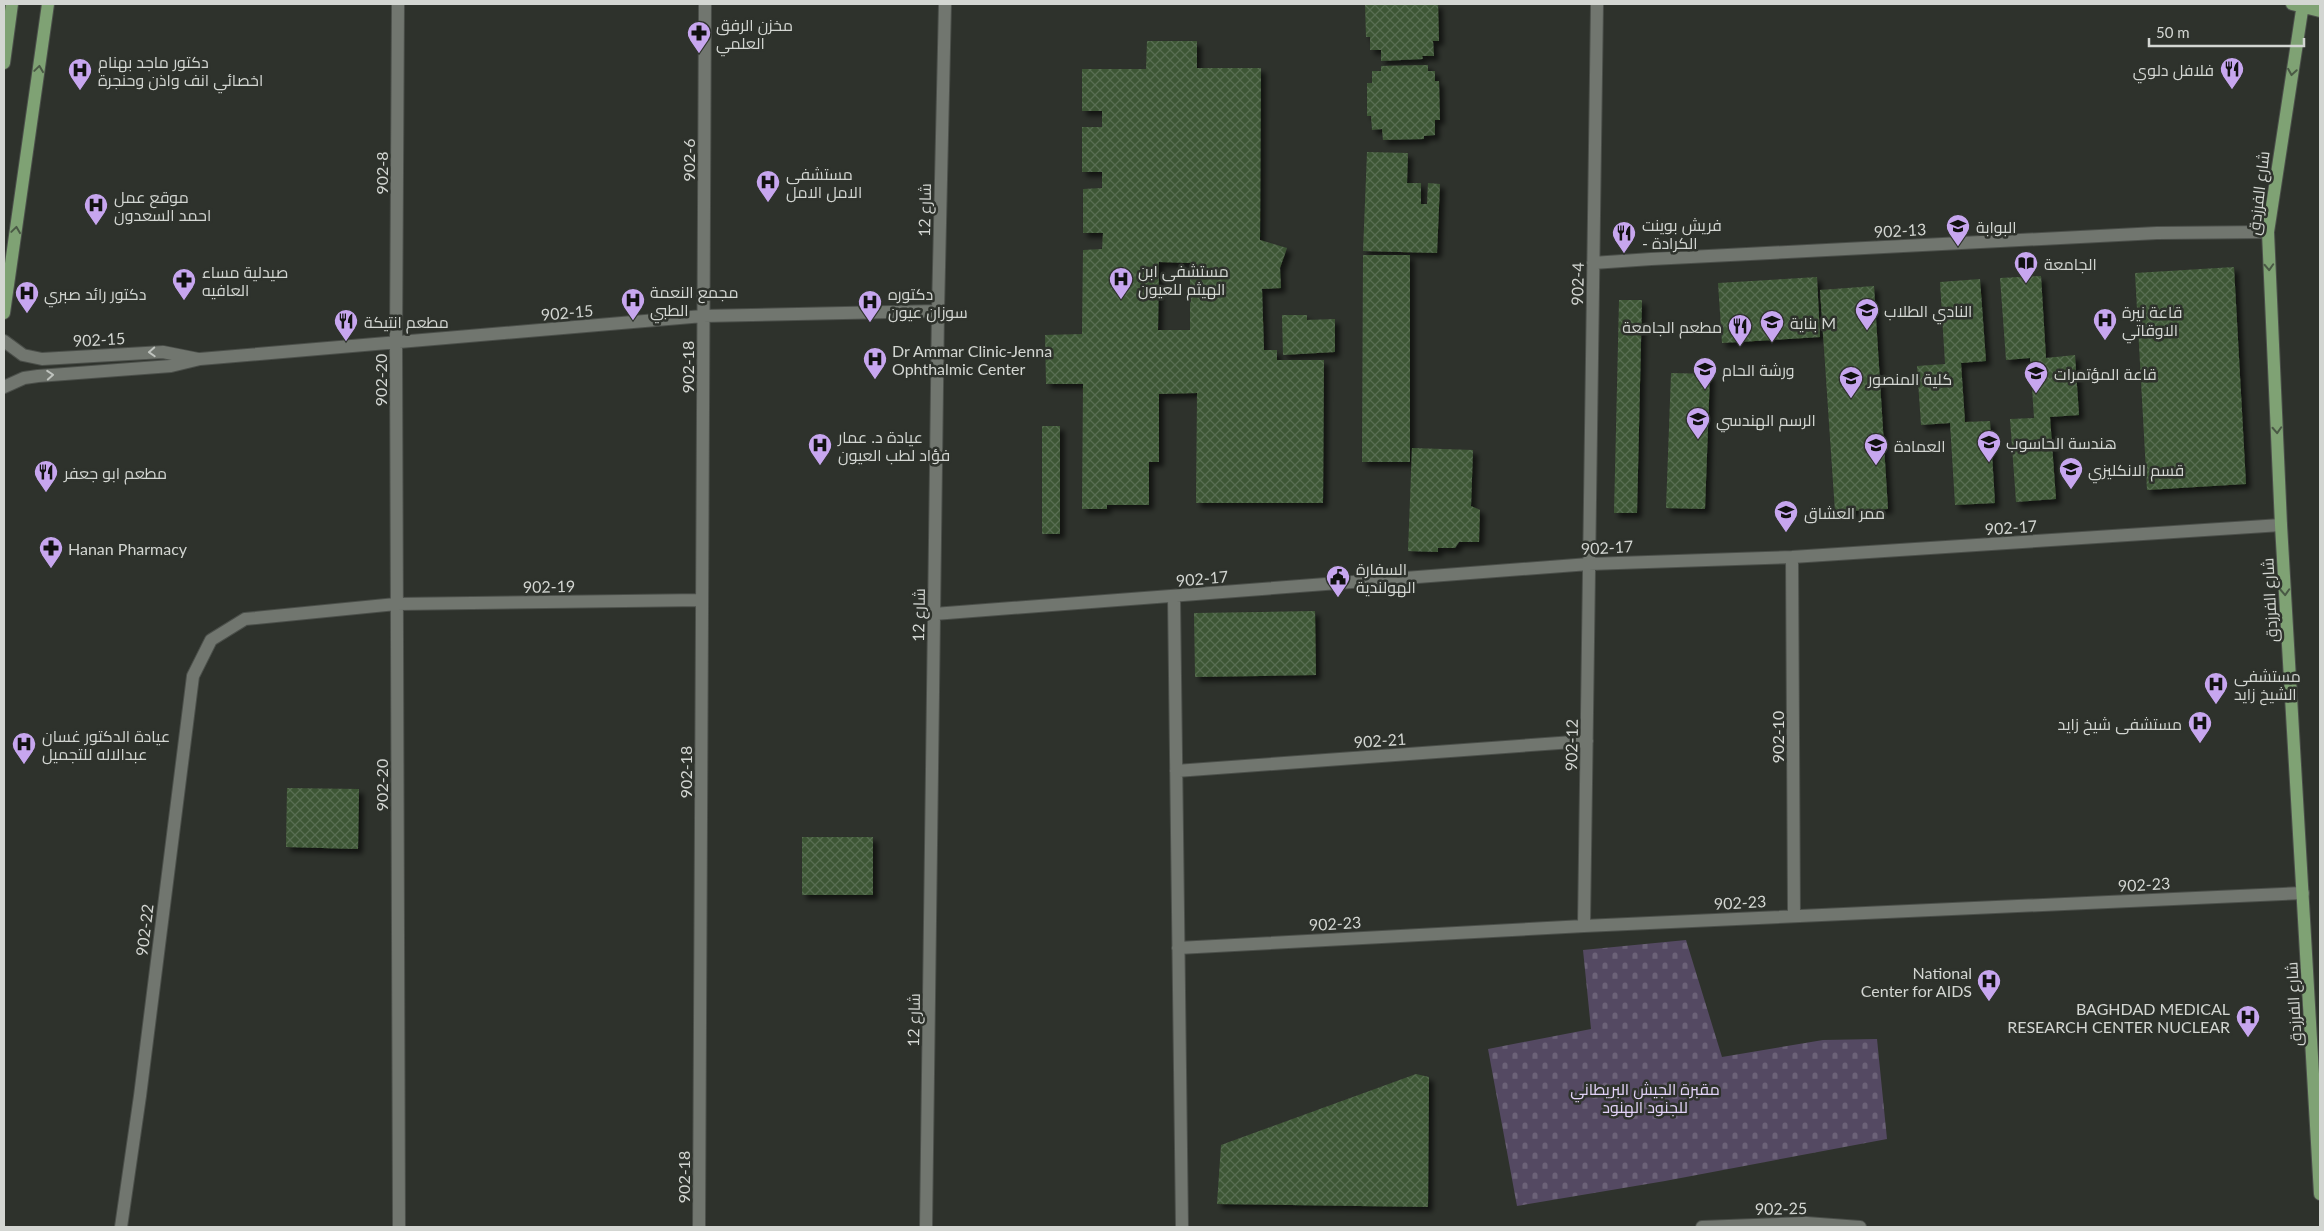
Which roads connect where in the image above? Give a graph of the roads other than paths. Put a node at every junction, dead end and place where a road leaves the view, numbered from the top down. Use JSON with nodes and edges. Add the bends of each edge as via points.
{"nodes":[{"id":1,"x":12,"y":4,"type":"edge"},
{"id":2,"x":48,"y":4,"type":"edge"},
{"id":3,"x":398,"y":4,"type":"edge"},
{"id":4,"x":705,"y":4,"type":"edge"},
{"id":5,"x":945,"y":4,"type":"edge"},
{"id":6,"x":1597,"y":4,"type":"edge"},
{"id":7,"x":2299,"y":5,"type":"edge"},
{"id":8,"x":2320,"y":11,"type":"edge"},
{"id":9,"x":4,"y":63,"type":"edge"},
{"id":10,"x":2268,"y":232,"type":"junction"},
{"id":11,"x":1593,"y":263,"type":"junction"},
{"id":12,"x":938,"y":311,"type":"junction"},
{"id":13,"x":4,"y":313,"type":"edge"},
{"id":14,"x":703,"y":316,"type":"junction"},
{"id":15,"x":4,"y":341,"type":"edge"},
{"id":16,"x":396,"y":343,"type":"junction"},
{"id":17,"x":200,"y":359,"type":"junction"},
{"id":18,"x":4,"y":387,"type":"edge"},
{"id":19,"x":2281,"y":526,"type":"junction"},
{"id":20,"x":1792,"y":557,"type":"junction"},
{"id":21,"x":1589,"y":564,"type":"junction"},
{"id":22,"x":1174,"y":597,"type":"junction"},
{"id":23,"x":702,"y":600,"type":"junction"},
{"id":24,"x":396,"y":604,"type":"junction"},
{"id":25,"x":934,"y":614,"type":"junction"},
{"id":26,"x":211,"y":640,"type":"joint"},
{"id":27,"x":1587,"y":741,"type":"junction"},
{"id":28,"x":1176,"y":771,"type":"junction"},
{"id":29,"x":2303,"y":893,"type":"junction"},
{"id":30,"x":1794,"y":916,"type":"junction"},
{"id":31,"x":1584,"y":926,"type":"junction"},
{"id":32,"x":1178,"y":948,"type":"junction"},
{"id":33,"x":2320,"y":1194,"type":"edge"},
{"id":34,"x":121,"y":1227,"type":"edge"},
{"id":35,"x":399,"y":1227,"type":"edge"},
{"id":36,"x":698,"y":1227,"type":"edge"},
{"id":37,"x":926,"y":1227,"type":"edge"},
{"id":38,"x":1182,"y":1227,"type":"edge"},
{"id":39,"x":1702,"y":1227,"type":"edge"},
{"id":40,"x":1860,"y":1227,"type":"edge"}],
"edges":[{"from":1,"to":9,"type":"main road"},
{"from":13,"to":2,"type":"main road","one_way":true},
{"from":3,"to":16,"type":"street","name":"902-8"},
{"from":4,"to":14,"type":"street","name":"902-6"},
{"from":5,"to":12,"type":"street","name":"شارع 12"},
{"from":6,"to":11,"type":"street","name":"902-4"},
{"from":7,"to":8,"type":"main road"},
{"from":7,"to":10,"type":"main road","name":"شارع الفرزدق","one_way":true},
{"from":10,"to":11,"type":"street","name":"902-13","via":[[2157,233]]},
{"from":10,"to":19,"type":"main road","name":"شارع الفرزدق","one_way":true},
{"from":11,"to":21,"type":"street","name":"902-4"},
{"from":12,"to":14,"type":"street","name":"902-15"},
{"from":12,"to":25,"type":"street","name":"شارع 12"},
{"from":14,"to":16,"type":"street","name":"902-15"},
{"from":14,"to":23,"type":"street","name":"902-18"},
{"from":17,"to":15,"type":"street","name":"902-15","one_way":true,"via":[[164,352],[36,358],[23,355]]},
{"from":16,"to":17,"type":"street","name":"902-15"},
{"from":16,"to":24,"type":"street","name":"902-20"},
{"from":18,"to":17,"type":"street","name":"902-15","one_way":true,"via":[[31,376],[171,366]]},
{"from":19,"to":20,"type":"street","name":"902-17"},
{"from":19,"to":29,"type":"main road","name":"شارع الفرزدق","one_way":true},
{"from":20,"to":21,"type":"street","name":"902-17"},
{"from":20,"to":30,"type":"street","name":"902-10"},
{"from":21,"to":22,"type":"street","name":"902-17"},
{"from":21,"to":27,"type":"street","name":"902-12"},
{"from":22,"to":25,"type":"street","name":"902-17"},
{"from":22,"to":28,"type":"street"},
{"from":23,"to":24,"type":"street","name":"902-19"},
{"from":23,"to":36,"type":"street","name":"902-18"},
{"from":24,"to":26,"type":"street","name":"902-19","via":[[246,619]]},
{"from":24,"to":35,"type":"street","name":"902-20"},
{"from":25,"to":37,"type":"street","name":"شارع 12"},
{"from":26,"to":34,"type":"street","name":"902-22","via":[[193,676]]},
{"from":27,"to":28,"type":"street","name":"902-21"},
{"from":27,"to":31,"type":"street","name":"902-12"},
{"from":28,"to":32,"type":"street"},
{"from":29,"to":30,"type":"street","name":"902-23"},
{"from":29,"to":33,"type":"main road","name":"شارع الفرزدق"},
{"from":30,"to":31,"type":"street","name":"902-23"},
{"from":31,"to":32,"type":"street","name":"902-23"},
{"from":32,"to":38,"type":"street"},
{"from":39,"to":40,"type":"street","name":"902-25","via":[[1806,1223]]}]}
